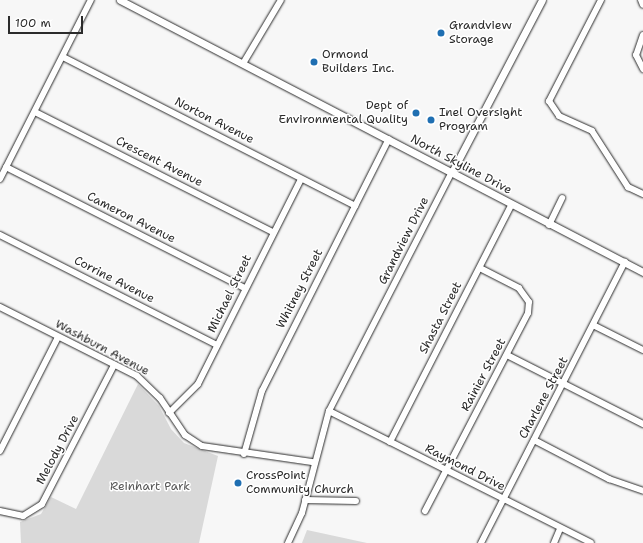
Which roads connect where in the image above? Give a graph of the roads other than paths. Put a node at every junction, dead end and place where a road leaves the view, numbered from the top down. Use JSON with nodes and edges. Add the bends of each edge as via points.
{"nodes":[{"id":1,"x":91,"y":0,"type":"edge"},
{"id":2,"x":120,"y":0,"type":"edge"},
{"id":3,"x":281,"y":0,"type":"edge"},
{"id":4,"x":542,"y":0,"type":"edge"},
{"id":5,"x":601,"y":0,"type":"edge"},
{"id":6,"x":641,"y":0,"type":"edge"},
{"id":7,"x":643,"y":4,"type":"edge"},
{"id":8,"x":643,"y":35,"type":"edge"},
{"id":9,"x":63,"y":57,"type":"junction"},
{"id":10,"x":244,"y":62,"type":"junction"},
{"id":11,"x":643,"y":69,"type":"edge"},
{"id":12,"x":35,"y":112,"type":"junction"},
{"id":13,"x":389,"y":139,"type":"junction"},
{"id":14,"x":6,"y":167,"type":"junction"},
{"id":15,"x":452,"y":172,"type":"junction"},
{"id":16,"x":301,"y":178,"type":"junction"},
{"id":17,"x":0,"y":179,"type":"edge"},
{"id":18,"x":643,"y":194,"type":"edge"},
{"id":19,"x":562,"y":198,"type":"dead end"},
{"id":20,"x":512,"y":204,"type":"junction"},
{"id":21,"x":355,"y":206,"type":"junction"},
{"id":22,"x":549,"y":225,"type":"junction"},
{"id":23,"x":273,"y":232,"type":"junction"},
{"id":24,"x":0,"y":235,"type":"edge"},
{"id":25,"x":624,"y":262,"type":"junction"},
{"id":26,"x":480,"y":268,"type":"junction"},
{"id":27,"x":643,"y":272,"type":"edge"},
{"id":28,"x":245,"y":288,"type":"junction"},
{"id":29,"x":2,"y":308,"type":"edge"},
{"id":30,"x":0,"y":316,"type":"edge"},
{"id":31,"x":593,"y":325,"type":"junction"},
{"id":32,"x":58,"y":337,"type":"junction"},
{"id":33,"x":217,"y":345,"type":"junction"},
{"id":34,"x":643,"y":350,"type":"edge"},
{"id":35,"x":507,"y":354,"type":"junction"},
{"id":36,"x":114,"y":366,"type":"junction"},
{"id":37,"x":564,"y":384,"type":"junction"},
{"id":38,"x":329,"y":411,"type":"junction"},
{"id":39,"x":169,"y":412,"type":"junction"},
{"id":40,"x":643,"y":424,"type":"edge"},
{"id":41,"x":534,"y":440,"type":"junction"},
{"id":42,"x":390,"y":442,"type":"junction"},
{"id":43,"x":0,"y":451,"type":"edge"},
{"id":44,"x":244,"y":454,"type":"junction"},
{"id":45,"x":312,"y":462,"type":"junction"},
{"id":46,"x":446,"y":471,"type":"junction"},
{"id":47,"x":643,"y":491,"type":"edge"},
{"id":48,"x":305,"y":500,"type":"junction"},
{"id":49,"x":504,"y":500,"type":"junction"},
{"id":50,"x":356,"y":501,"type":"dead end"},
{"id":51,"x":0,"y":511,"type":"edge"},
{"id":52,"x":425,"y":511,"type":"dead end"},
{"id":53,"x":560,"y":529,"type":"junction"},
{"id":54,"x":288,"y":543,"type":"edge"},
{"id":55,"x":481,"y":543,"type":"edge"},
{"id":56,"x":554,"y":543,"type":"edge"},
{"id":57,"x":591,"y":543,"type":"edge"}],
"edges":[{"from":1,"to":9,"type":"street"},
{"from":2,"to":10,"type":"main road","name":"North Skyline Drive"},
{"from":3,"to":10,"type":"street"},
{"from":4,"to":15,"type":"main road","name":"Grandview Drive"},
{"from":5,"to":18,"type":"street","via":[[549,101],[559,116],[592,131],[628,187]]},
{"from":6,"to":7,"type":"street"},
{"from":8,"to":11,"type":"street","via":[[636,55]]},
{"from":9,"to":12,"type":"street"},
{"from":9,"to":16,"type":"street","name":"Norton Avenue"},
{"from":10,"to":13,"type":"main road","name":"North Skyline Drive"},
{"from":12,"to":14,"type":"street"},
{"from":12,"to":23,"type":"street","name":"Crescent Avenue"},
{"from":13,"to":15,"type":"main road","name":"North Skyline Drive"},
{"from":13,"to":21,"type":"street","name":"Whitney Street"},
{"from":14,"to":17,"type":"street"},
{"from":14,"to":28,"type":"street","name":"Cameron Avenue"},
{"from":15,"to":20,"type":"main road","name":"North Skyline Drive"},
{"from":15,"to":38,"type":"street","name":"Grandview Drive"},
{"from":16,"to":21,"type":"street","name":"Norton Avenue"},
{"from":16,"to":23,"type":"street","name":"Michael Street"},
{"from":19,"to":22,"type":"street"},
{"from":20,"to":22,"type":"main road","name":"North Skyline Drive"},
{"from":20,"to":26,"type":"street","name":"Shasta Street"},
{"from":21,"to":44,"type":"street","name":"Whitney Street","via":[[262,391]]},
{"from":22,"to":25,"type":"main road","name":"North Skyline Drive"},
{"from":23,"to":28,"type":"street","name":"Michael Street"},
{"from":24,"to":33,"type":"street","name":"Corrine Avenue"},
{"from":25,"to":27,"type":"main road","name":"North Skyline Drive"},
{"from":25,"to":31,"type":"street","name":"Charlene Street"},
{"from":26,"to":35,"type":"street","name":"Rainier Street","via":[[519,288],[529,302],[528,313]]},
{"from":26,"to":42,"type":"street","name":"Shasta Street"},
{"from":28,"to":33,"type":"street","name":"Michael Street"},
{"from":29,"to":30,"type":"street"},
{"from":29,"to":32,"type":"street","name":"Washburn Avenue"},
{"from":31,"to":34,"type":"street"},
{"from":31,"to":37,"type":"street","name":"Charlene Street"},
{"from":32,"to":36,"type":"street","name":"Washburn Avenue"},
{"from":32,"to":43,"type":"street"},
{"from":33,"to":39,"type":"street","name":"Michael Street","via":[[194,391]]},
{"from":35,"to":37,"type":"street"},
{"from":35,"to":46,"type":"street","name":"Rainier Street"},
{"from":36,"to":39,"type":"street","name":"Washburn Avenue","via":[[146,384]]},
{"from":36,"to":51,"type":"street","name":"Melody Drive","via":[[42,504],[23,516]]},
{"from":37,"to":40,"type":"street"},
{"from":37,"to":41,"type":"street","name":"Charlene Street"},
{"from":38,"to":42,"type":"street","name":"Raymond Drive"},
{"from":38,"to":45,"type":"street","name":"Grandview Drive"},
{"from":39,"to":44,"type":"street","name":"Washburn Avenue","via":[[178,428],[194,442],[210,449]]},
{"from":41,"to":47,"type":"street","via":[[609,479]]},
{"from":41,"to":49,"type":"street","name":"Charlene Street"},
{"from":42,"to":46,"type":"street","name":"Raymond Drive"},
{"from":44,"to":45,"type":"street","name":"Washburn Avenue"},
{"from":45,"to":48,"type":"street","name":"Grandview Drive"},
{"from":46,"to":49,"type":"street","name":"Raymond Drive"},
{"from":46,"to":52,"type":"street","name":"Rainier Street"},
{"from":48,"to":50,"type":"street"},
{"from":48,"to":54,"type":"street","name":"Grandview Drive"},
{"from":49,"to":53,"type":"street","name":"Raymond Drive"},
{"from":49,"to":55,"type":"street","name":"Charlene Street"},
{"from":53,"to":56,"type":"street"},
{"from":53,"to":57,"type":"street","name":"Raymond Drive"}]}
